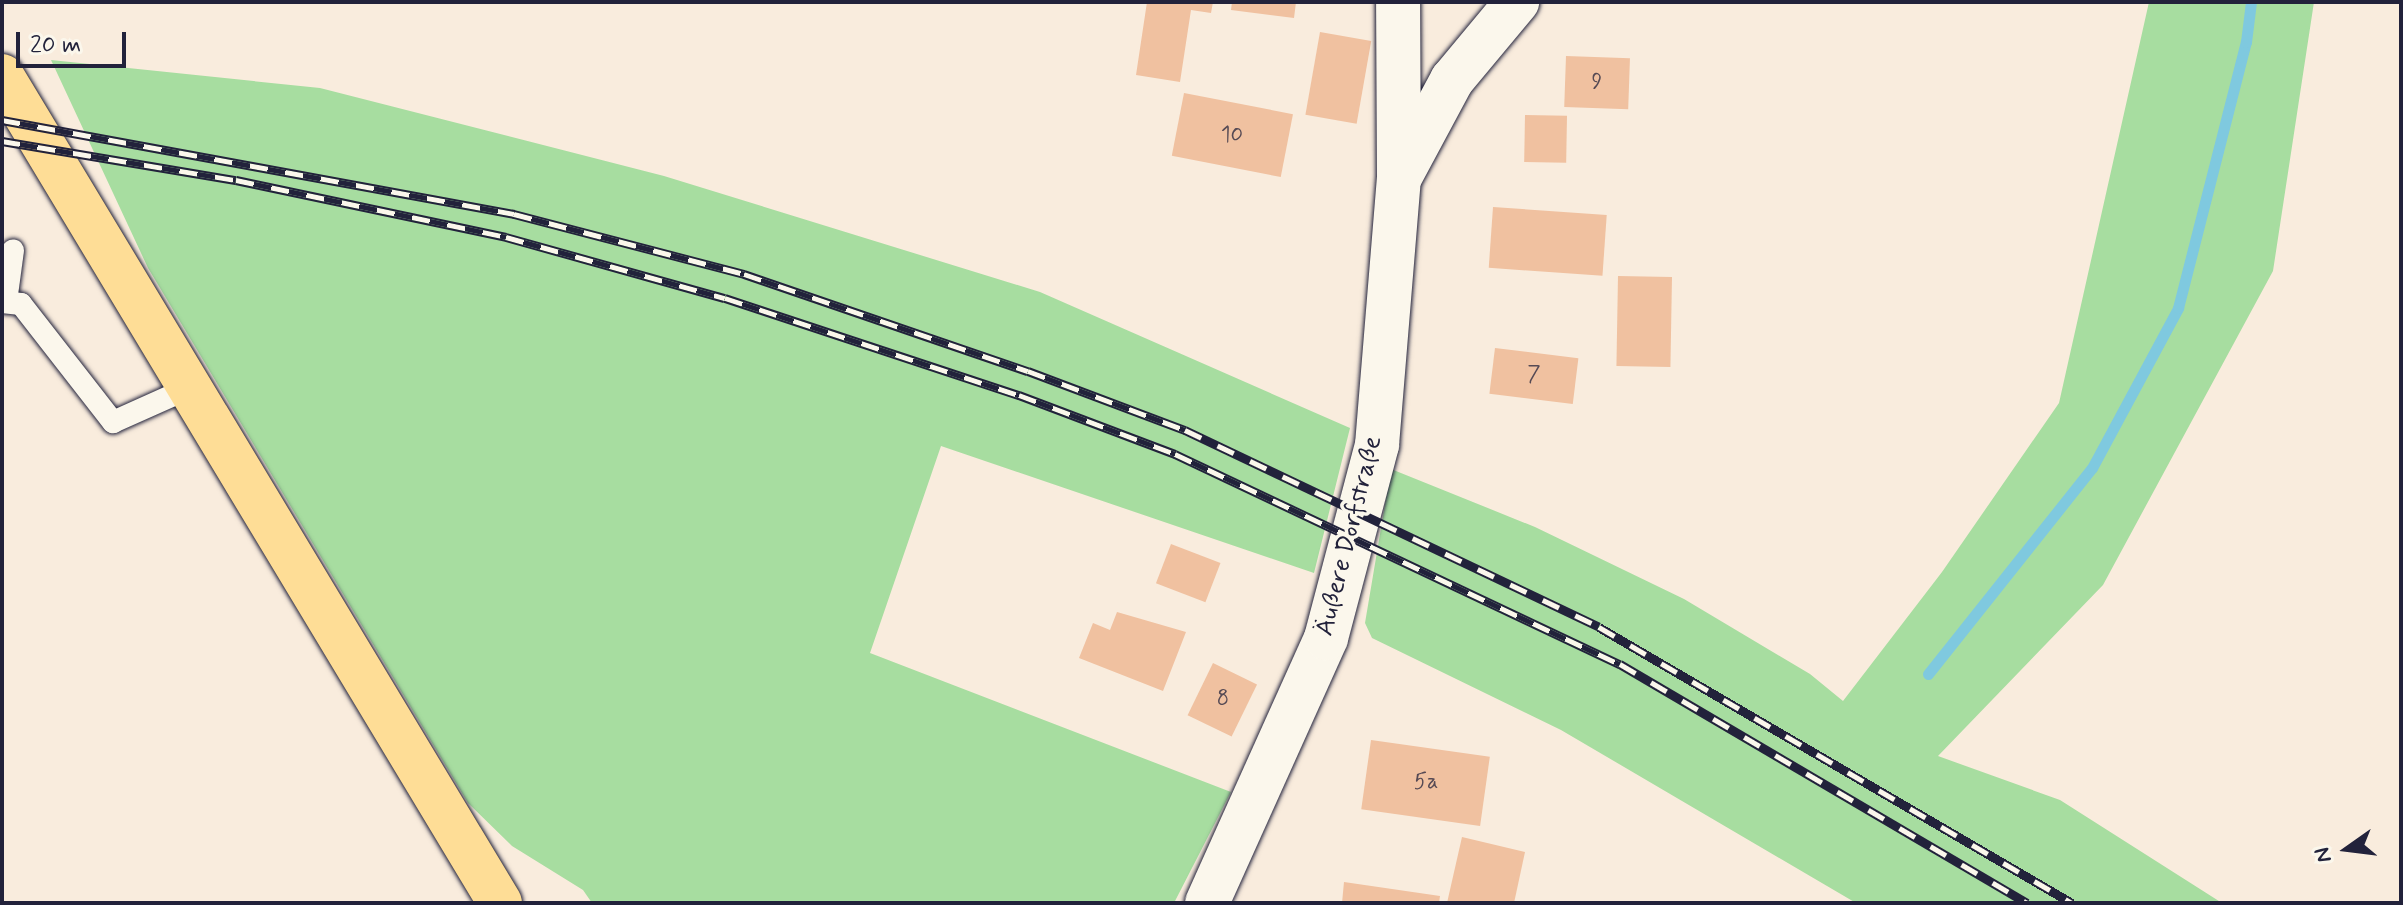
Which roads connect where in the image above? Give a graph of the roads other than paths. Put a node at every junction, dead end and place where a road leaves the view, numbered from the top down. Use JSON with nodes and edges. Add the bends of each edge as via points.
{"nodes":[{"id":1,"x":1398,"y":2,"type":"edge"},
{"id":2,"x":1517,"y":2,"type":"edge"},
{"id":3,"x":2,"y":76,"type":"edge"},
{"id":4,"x":1399,"y":178,"type":"junction"},
{"id":5,"x":13,"y":250,"type":"dead end"},
{"id":6,"x":4,"y":302,"type":"edge"},
{"id":7,"x":189,"y":388,"type":"junction"},
{"id":8,"x":500,"y":903,"type":"edge"},
{"id":9,"x":1207,"y":903,"type":"edge"}],
"edges":[{"from":1,"to":4,"type":"street","name":"Äußere Dorfstraße"},
{"from":2,"to":4,"type":"street","via":[[1452,80]]},
{"from":3,"to":7,"type":"main road"},
{"from":4,"to":9,"type":"street","name":"Äußere Dorfstraße","via":[[1377,445],[1326,638]]},
{"from":5,"to":6,"type":"lane"},
{"from":6,"to":7,"type":"lane","via":[[21,304],[113,422]]},
{"from":7,"to":8,"type":"main road"}]}
